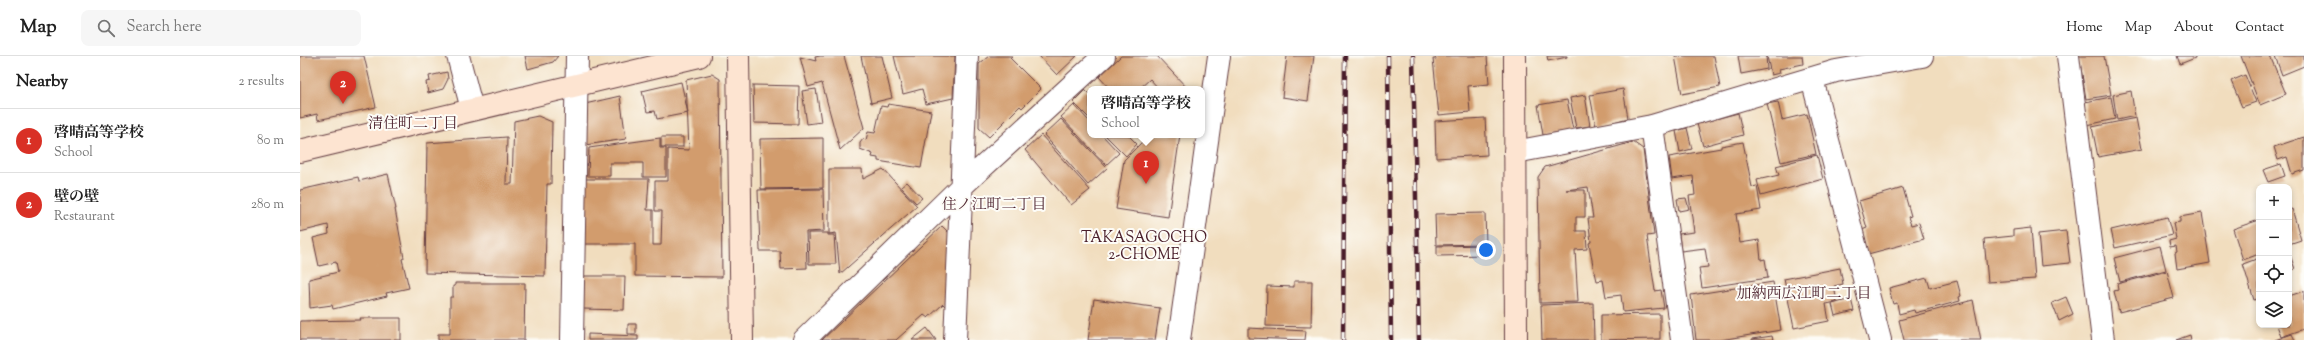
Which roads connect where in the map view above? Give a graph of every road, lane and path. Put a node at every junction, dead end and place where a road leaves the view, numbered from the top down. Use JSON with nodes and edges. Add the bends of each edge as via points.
{"nodes":[{"id":1,"x":458,"y":56,"type":"edge"},
{"id":2,"x":576,"y":56,"type":"edge"},
{"id":3,"x":699,"y":56,"type":"edge"},
{"id":4,"x":738,"y":56,"type":"edge"},
{"id":5,"x":967,"y":56,"type":"edge"},
{"id":6,"x":1104,"y":56,"type":"edge"},
{"id":7,"x":1219,"y":56,"type":"edge"},
{"id":8,"x":1515,"y":56,"type":"edge"},
{"id":9,"x":1922,"y":56,"type":"edge"},
{"id":10,"x":2068,"y":56,"type":"edge"},
{"id":11,"x":1812,"y":79,"type":"junction"},
{"id":12,"x":576,"y":85,"type":"junction"},
{"id":13,"x":472,"y":109,"type":"junction"},
{"id":14,"x":1652,"y":126,"type":"junction"},
{"id":15,"x":300,"y":151,"type":"edge"},
{"id":16,"x":1515,"y":152,"type":"junction"},
{"id":17,"x":962,"y":186,"type":"junction"},
{"id":18,"x":572,"y":340,"type":"edge"},
{"id":19,"x":742,"y":340,"type":"edge"},
{"id":20,"x":804,"y":340,"type":"edge"},
{"id":21,"x":955,"y":340,"type":"edge"},
{"id":22,"x":1179,"y":340,"type":"edge"},
{"id":23,"x":1516,"y":340,"type":"edge"},
{"id":24,"x":1682,"y":340,"type":"edge"},
{"id":25,"x":1880,"y":340,"type":"edge"},
{"id":26,"x":2103,"y":340,"type":"edge"}],
"edges":[{"from":1,"to":13,"type":"street"},
{"from":2,"to":12,"type":"street"},
{"from":3,"to":12,"type":"street"},
{"from":4,"to":19,"type":"street"},
{"from":5,"to":17,"type":"street"},
{"from":6,"to":17,"type":"street"},
{"from":7,"to":22,"type":"street"},
{"from":8,"to":16,"type":"street"},
{"from":9,"to":11,"type":"street","via":[[1836,71]]},
{"from":10,"to":26,"type":"street"},
{"from":11,"to":14,"type":"street"},
{"from":11,"to":25,"type":"street"},
{"from":12,"to":13,"type":"street"},
{"from":12,"to":18,"type":"street"},
{"from":13,"to":15,"type":"street"},
{"from":14,"to":16,"type":"street"},
{"from":14,"to":24,"type":"street"},
{"from":16,"to":23,"type":"street"},
{"from":17,"to":20,"type":"street"},
{"from":17,"to":21,"type":"street"}]}
